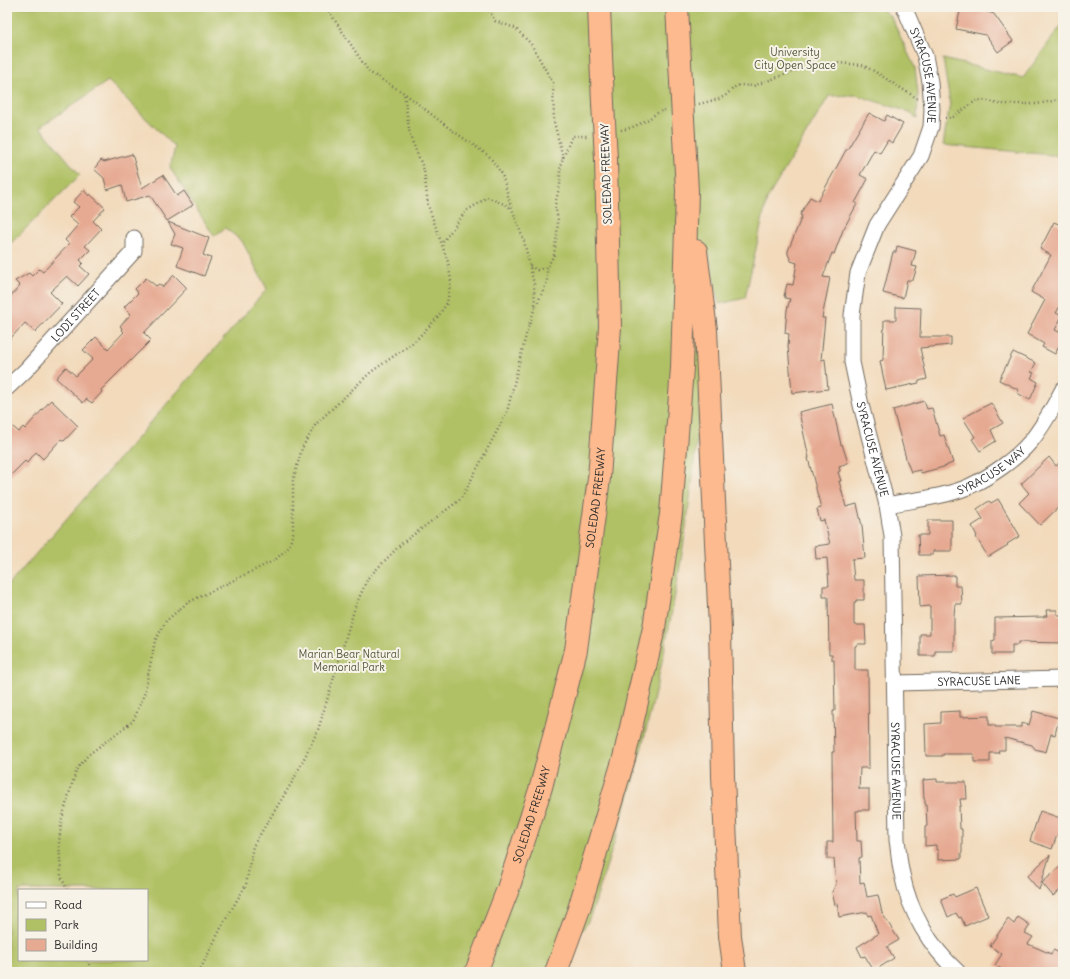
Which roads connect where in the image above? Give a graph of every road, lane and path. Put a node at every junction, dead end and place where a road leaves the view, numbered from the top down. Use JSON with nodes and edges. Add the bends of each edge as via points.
{"nodes":[{"id":1,"x":326,"y":7,"type":"edge"},
{"id":2,"x":487,"y":7,"type":"edge"},
{"id":3,"x":599,"y":7,"type":"edge"},
{"id":4,"x":677,"y":7,"type":"edge"},
{"id":5,"x":904,"y":7,"type":"edge"},
{"id":6,"x":404,"y":93,"type":"junction"},
{"id":7,"x":1063,"y":99,"type":"edge"},
{"id":8,"x":693,"y":105,"type":"dead end"},
{"id":9,"x":671,"y":109,"type":"dead end"},
{"id":10,"x":932,"y":109,"type":"junction"},
{"id":11,"x":624,"y":130,"type":"dead end"},
{"id":12,"x":584,"y":137,"type":"dead end"},
{"id":13,"x":563,"y":158,"type":"junction"},
{"id":14,"x":687,"y":191,"type":"junction"},
{"id":15,"x":512,"y":209,"type":"junction"},
{"id":16,"x":134,"y":238,"type":"dead end"},
{"id":17,"x":443,"y":242,"type":"dead end"},
{"id":18,"x":530,"y":266,"type":"junction"},
{"id":19,"x":547,"y":267,"type":"junction"},
{"id":20,"x":536,"y":307,"type":"junction"},
{"id":21,"x":7,"y":388,"type":"edge"},
{"id":22,"x":1063,"y":389,"type":"edge"},
{"id":23,"x":887,"y":505,"type":"junction"},
{"id":24,"x":1063,"y":679,"type":"edge"},
{"id":25,"x":896,"y":683,"type":"junction"},
{"id":26,"x":66,"y":889,"type":"edge"},
{"id":27,"x":88,"y":961,"type":"edge"},
{"id":28,"x":92,"y":972,"type":"edge"},
{"id":29,"x":199,"y":972,"type":"edge"},
{"id":30,"x":476,"y":972,"type":"edge"},
{"id":31,"x":556,"y":972,"type":"edge"},
{"id":32,"x":735,"y":972,"type":"edge"},
{"id":33,"x":958,"y":972,"type":"edge"}],
"edges":[{"from":1,"to":6,"type":"path","via":[[369,72]]},
{"from":2,"to":13,"type":"path","via":[[495,21],[515,28],[530,44],[552,83],[554,122]]},
{"from":3,"to":30,"type":"highway","name":"SOLEDAD FREEWAY","bridge":true,"via":[[610,327],[600,478],[576,650],[541,787],[508,889]]},
{"from":4,"to":14,"type":"highway","bridge":true},
{"from":5,"to":10,"type":"street","name":"SYRACUSE AVENUE","via":[[925,56]]},
{"from":6,"to":15,"type":"path","via":[[489,156],[502,174]]},
{"from":6,"to":26,"type":"path","via":[[410,136],[424,170],[428,205],[448,262],[451,280],[447,304],[414,342],[371,372],[316,424],[302,448],[293,481],[292,532],[289,547],[275,560],[186,603],[166,621],[155,641],[144,695],[133,720],[88,755],[72,784],[62,818],[60,842],[61,876]]},
{"from":7,"to":10,"type":"path","via":[[1037,104],[997,104],[977,100],[953,117],[945,118]]},
{"from":8,"to":10,"type":"path","via":[[726,95],[736,86],[753,86],[803,68],[838,63],[862,65],[874,70]]},
{"from":9,"to":11,"type":"path","via":[[657,112],[647,120]]},
{"from":10,"to":23,"type":"street","name":"SYRACUSE AVENUE","via":[[931,127],[921,156],[877,225],[858,273],[852,315],[852,362]]},
{"from":12,"to":13,"type":"path","via":[[572,136]]},
{"from":13,"to":19,"type":"path","via":[[555,205],[558,220],[554,255]]},
{"from":14,"to":31,"type":"highway","via":[[682,368],[671,506],[654,628],[624,758],[579,909]]},
{"from":14,"to":32,"type":"highway","via":[[706,330],[720,628],[730,936]]},
{"from":15,"to":17,"type":"path","via":[[487,197],[466,211]]},
{"from":15,"to":18,"type":"path"},
{"from":16,"to":21,"type":"street","name":"LODI STREET","via":[[134,251]]},
{"from":18,"to":19,"type":"path","via":[[537,270]]},
{"from":18,"to":20,"type":"path"},
{"from":19,"to":20,"type":"path","via":[[547,282]]},
{"from":20,"to":29,"type":"path","via":[[526,335],[507,412],[461,499],[401,544],[368,578],[355,606],[318,730],[294,779],[253,846],[246,885]]},
{"from":22,"to":23,"type":"street","name":"SYRACUSE WAY","via":[[1031,441],[1004,466],[970,486]]},
{"from":23,"to":25,"type":"street","name":"SYRACUSE AVENUE","via":[[892,536]]},
{"from":24,"to":25,"type":"street","name":"SYRACUSE LANE"},
{"from":25,"to":33,"type":"street","name":"SYRACUSE AVENUE","via":[[898,840],[902,875],[914,913],[930,941]]},
{"from":27,"to":28,"type":"path"}]}
